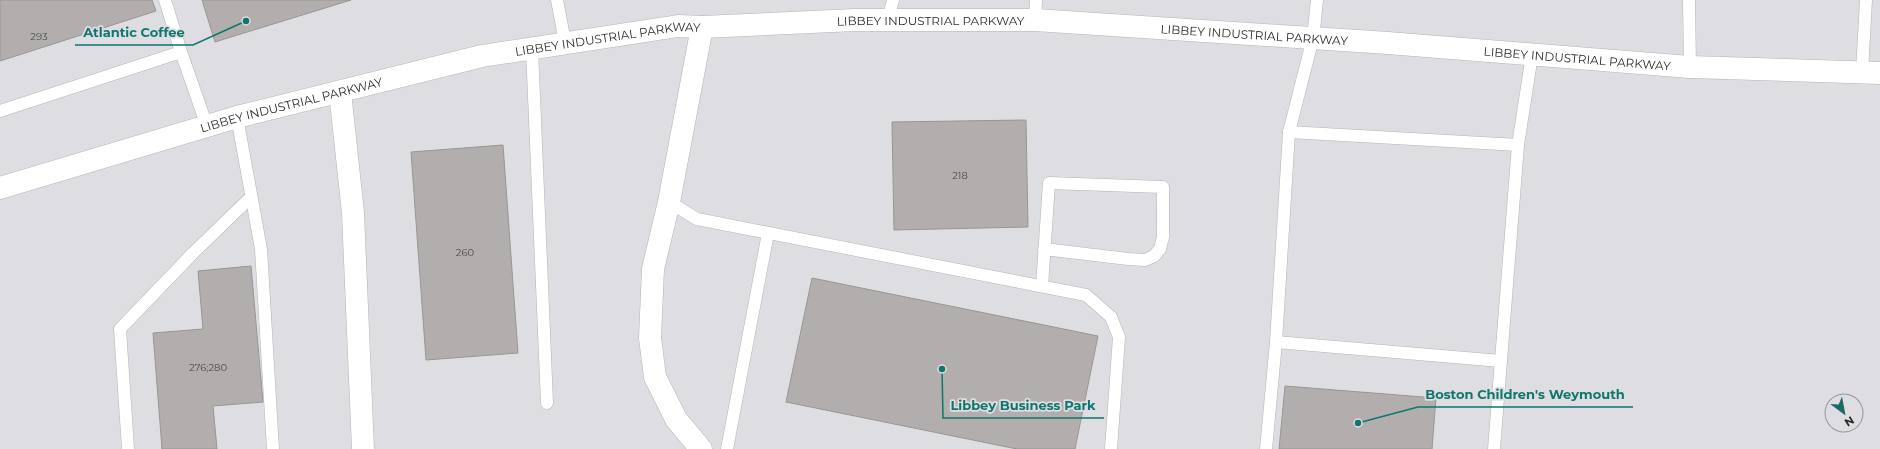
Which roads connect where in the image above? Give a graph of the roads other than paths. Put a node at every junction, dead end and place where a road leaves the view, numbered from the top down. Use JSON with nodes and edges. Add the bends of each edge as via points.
{"nodes":[{"id":1,"x":165,"y":0,"type":"edge"},
{"id":2,"x":557,"y":0,"type":"edge"},
{"id":3,"x":1317,"y":0,"type":"edge"},
{"id":4,"x":1689,"y":0,"type":"edge"},
{"id":5,"x":1866,"y":0,"type":"edge"},
{"id":6,"x":890,"y":10,"type":"edge"},
{"id":7,"x":1036,"y":10,"type":"edge"},
{"id":8,"x":702,"y":27,"type":"junction"},
{"id":9,"x":1313,"y":38,"type":"junction"},
{"id":10,"x":565,"y":42,"type":"junction"},
{"id":11,"x":532,"y":49,"type":"junction"},
{"id":12,"x":181,"y":52,"type":"junction"},
{"id":13,"x":1532,"y":55,"type":"junction"},
{"id":14,"x":1690,"y":67,"type":"junction"},
{"id":15,"x":1871,"y":72,"type":"edge"},
{"id":16,"x":340,"y":92,"type":"junction"},
{"id":17,"x":0,"y":111,"type":"edge"},
{"id":18,"x":237,"y":117,"type":"junction"},
{"id":19,"x":207,"y":126,"type":"junction"},
{"id":20,"x":1289,"y":132,"type":"junction"},
{"id":21,"x":1518,"y":145,"type":"junction"},
{"id":22,"x":0,"y":188,"type":"edge"},
{"id":23,"x":252,"y":197,"type":"junction"},
{"id":24,"x":669,"y":202,"type":"junction"},
{"id":25,"x":768,"y":233,"type":"junction"},
{"id":26,"x":1044,"y":249,"type":"junction"},
{"id":27,"x":1042,"y":286,"type":"junction"},
{"id":28,"x":1276,"y":342,"type":"junction"},
{"id":29,"x":1501,"y":361,"type":"junction"},
{"id":30,"x":547,"y":403,"type":"dead end"},
{"id":31,"x":128,"y":449,"type":"edge"},
{"id":32,"x":273,"y":449,"type":"edge"},
{"id":33,"x":364,"y":449,"type":"edge"},
{"id":34,"x":701,"y":449,"type":"edge"},
{"id":35,"x":727,"y":449,"type":"edge"},
{"id":36,"x":1110,"y":449,"type":"edge"},
{"id":37,"x":1266,"y":449,"type":"edge"},
{"id":38,"x":1494,"y":449,"type":"edge"}],
"edges":[{"from":1,"to":12,"type":"lane"},
{"from":2,"to":10,"type":"lane"},
{"from":3,"to":9,"type":"lane"},
{"from":4,"to":14,"type":"lane"},
{"from":5,"to":15,"type":"lane"},
{"from":6,"to":7,"type":"street","name":"LIBBEY INDUSTRIAL PARKWAY"},
{"from":6,"to":8,"type":"street","name":"LIBBEY INDUSTRIAL PARKWAY","via":[[854,20]]},
{"from":7,"to":9,"type":"street","name":"LIBBEY INDUSTRIAL PARKWAY"},
{"from":8,"to":10,"type":"street","name":"LIBBEY INDUSTRIAL PARKWAY","via":[[678,26]]},
{"from":8,"to":24,"type":"street"},
{"from":9,"to":13,"type":"street","name":"LIBBEY INDUSTRIAL PARKWAY"},
{"from":9,"to":20,"type":"lane"},
{"from":10,"to":11,"type":"street","name":"LIBBEY INDUSTRIAL PARKWAY"},
{"from":11,"to":16,"type":"street","name":"LIBBEY INDUSTRIAL PARKWAY","via":[[482,56]]},
{"from":11,"to":30,"type":"lane"},
{"from":12,"to":17,"type":"lane"},
{"from":12,"to":19,"type":"lane"},
{"from":13,"to":14,"type":"street","name":"LIBBEY INDUSTRIAL PARKWAY"},
{"from":13,"to":21,"type":"lane"},
{"from":14,"to":15,"type":"street","name":"LIBBEY INDUSTRIAL PARKWAY"},
{"from":16,"to":18,"type":"street","name":"LIBBEY INDUSTRIAL PARKWAY"},
{"from":16,"to":33,"type":"street","via":[[353,213]]},
{"from":18,"to":19,"type":"street","name":"LIBBEY INDUSTRIAL PARKWAY"},
{"from":18,"to":23,"type":"lane"},
{"from":19,"to":22,"type":"street","name":"LIBBEY INDUSTRIAL PARKWAY"},
{"from":20,"to":21,"type":"lane"},
{"from":20,"to":28,"type":"lane"},
{"from":21,"to":29,"type":"lane"},
{"from":23,"to":31,"type":"lane","via":[[193,253],[120,329]]},
{"from":23,"to":32,"type":"lane","via":[[261,249]]},
{"from":24,"to":25,"type":"lane","via":[[698,219]]},
{"from":24,"to":34,"type":"street","via":[[653,269],[650,338],[655,377],[676,419]]},
{"from":25,"to":27,"type":"lane"},
{"from":25,"to":35,"type":"lane"},
{"from":26,"to":26,"type":"lane","via":[[1049,183],[1163,187],[1163,237],[1160,249],[1154,256],[1145,260],[1128,259]]},
{"from":26,"to":27,"type":"lane"},
{"from":27,"to":36,"type":"lane","via":[[1086,295],[1111,317],[1119,337]]},
{"from":28,"to":29,"type":"lane"},
{"from":28,"to":37,"type":"lane"},
{"from":29,"to":38,"type":"lane"}]}
